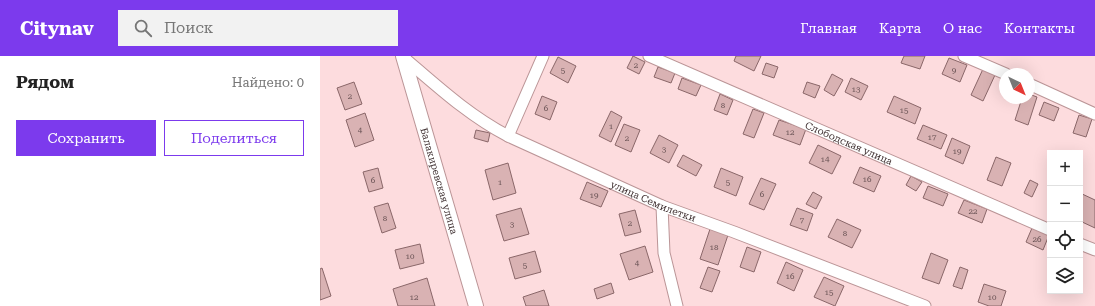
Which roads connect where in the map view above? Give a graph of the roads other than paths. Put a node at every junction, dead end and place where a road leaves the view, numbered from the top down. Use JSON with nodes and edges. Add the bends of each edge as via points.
{"nodes":[{"id":1,"x":403,"y":56,"type":"edge"},
{"id":2,"x":543,"y":56,"type":"edge"},
{"id":3,"x":649,"y":56,"type":"edge"},
{"id":4,"x":964,"y":56,"type":"edge"},
{"id":5,"x":999,"y":71,"type":"edge"},
{"id":6,"x":1035,"y":87,"type":"edge"},
{"id":7,"x":1095,"y":114,"type":"edge"},
{"id":8,"x":508,"y":136,"type":"junction"},
{"id":9,"x":662,"y":206,"type":"junction"},
{"id":10,"x":1047,"y":229,"type":"edge"},
{"id":11,"x":1083,"y":245,"type":"edge"},
{"id":12,"x":1095,"y":250,"type":"edge"},
{"id":13,"x":476,"y":306,"type":"edge"},
{"id":14,"x":677,"y":306,"type":"edge"},
{"id":15,"x":925,"y":306,"type":"edge"}],
"edges":[{"from":1,"to":8,"type":"street","name":"улица Семилетки","via":[[484,123]]},
{"from":1,"to":13,"type":"street","name":"Балакиревская улица"},
{"from":2,"to":8,"type":"street"},
{"from":3,"to":10,"type":"street","name":"Слободская улица"},
{"from":4,"to":5,"type":"street"},
{"from":6,"to":7,"type":"street"},
{"from":8,"to":9,"type":"street","name":"улица Семилетки"},
{"from":9,"to":14,"type":"street","via":[[664,253]]},
{"from":9,"to":15,"type":"street","name":"улица Семилетки"},
{"from":11,"to":12,"type":"street"}]}
